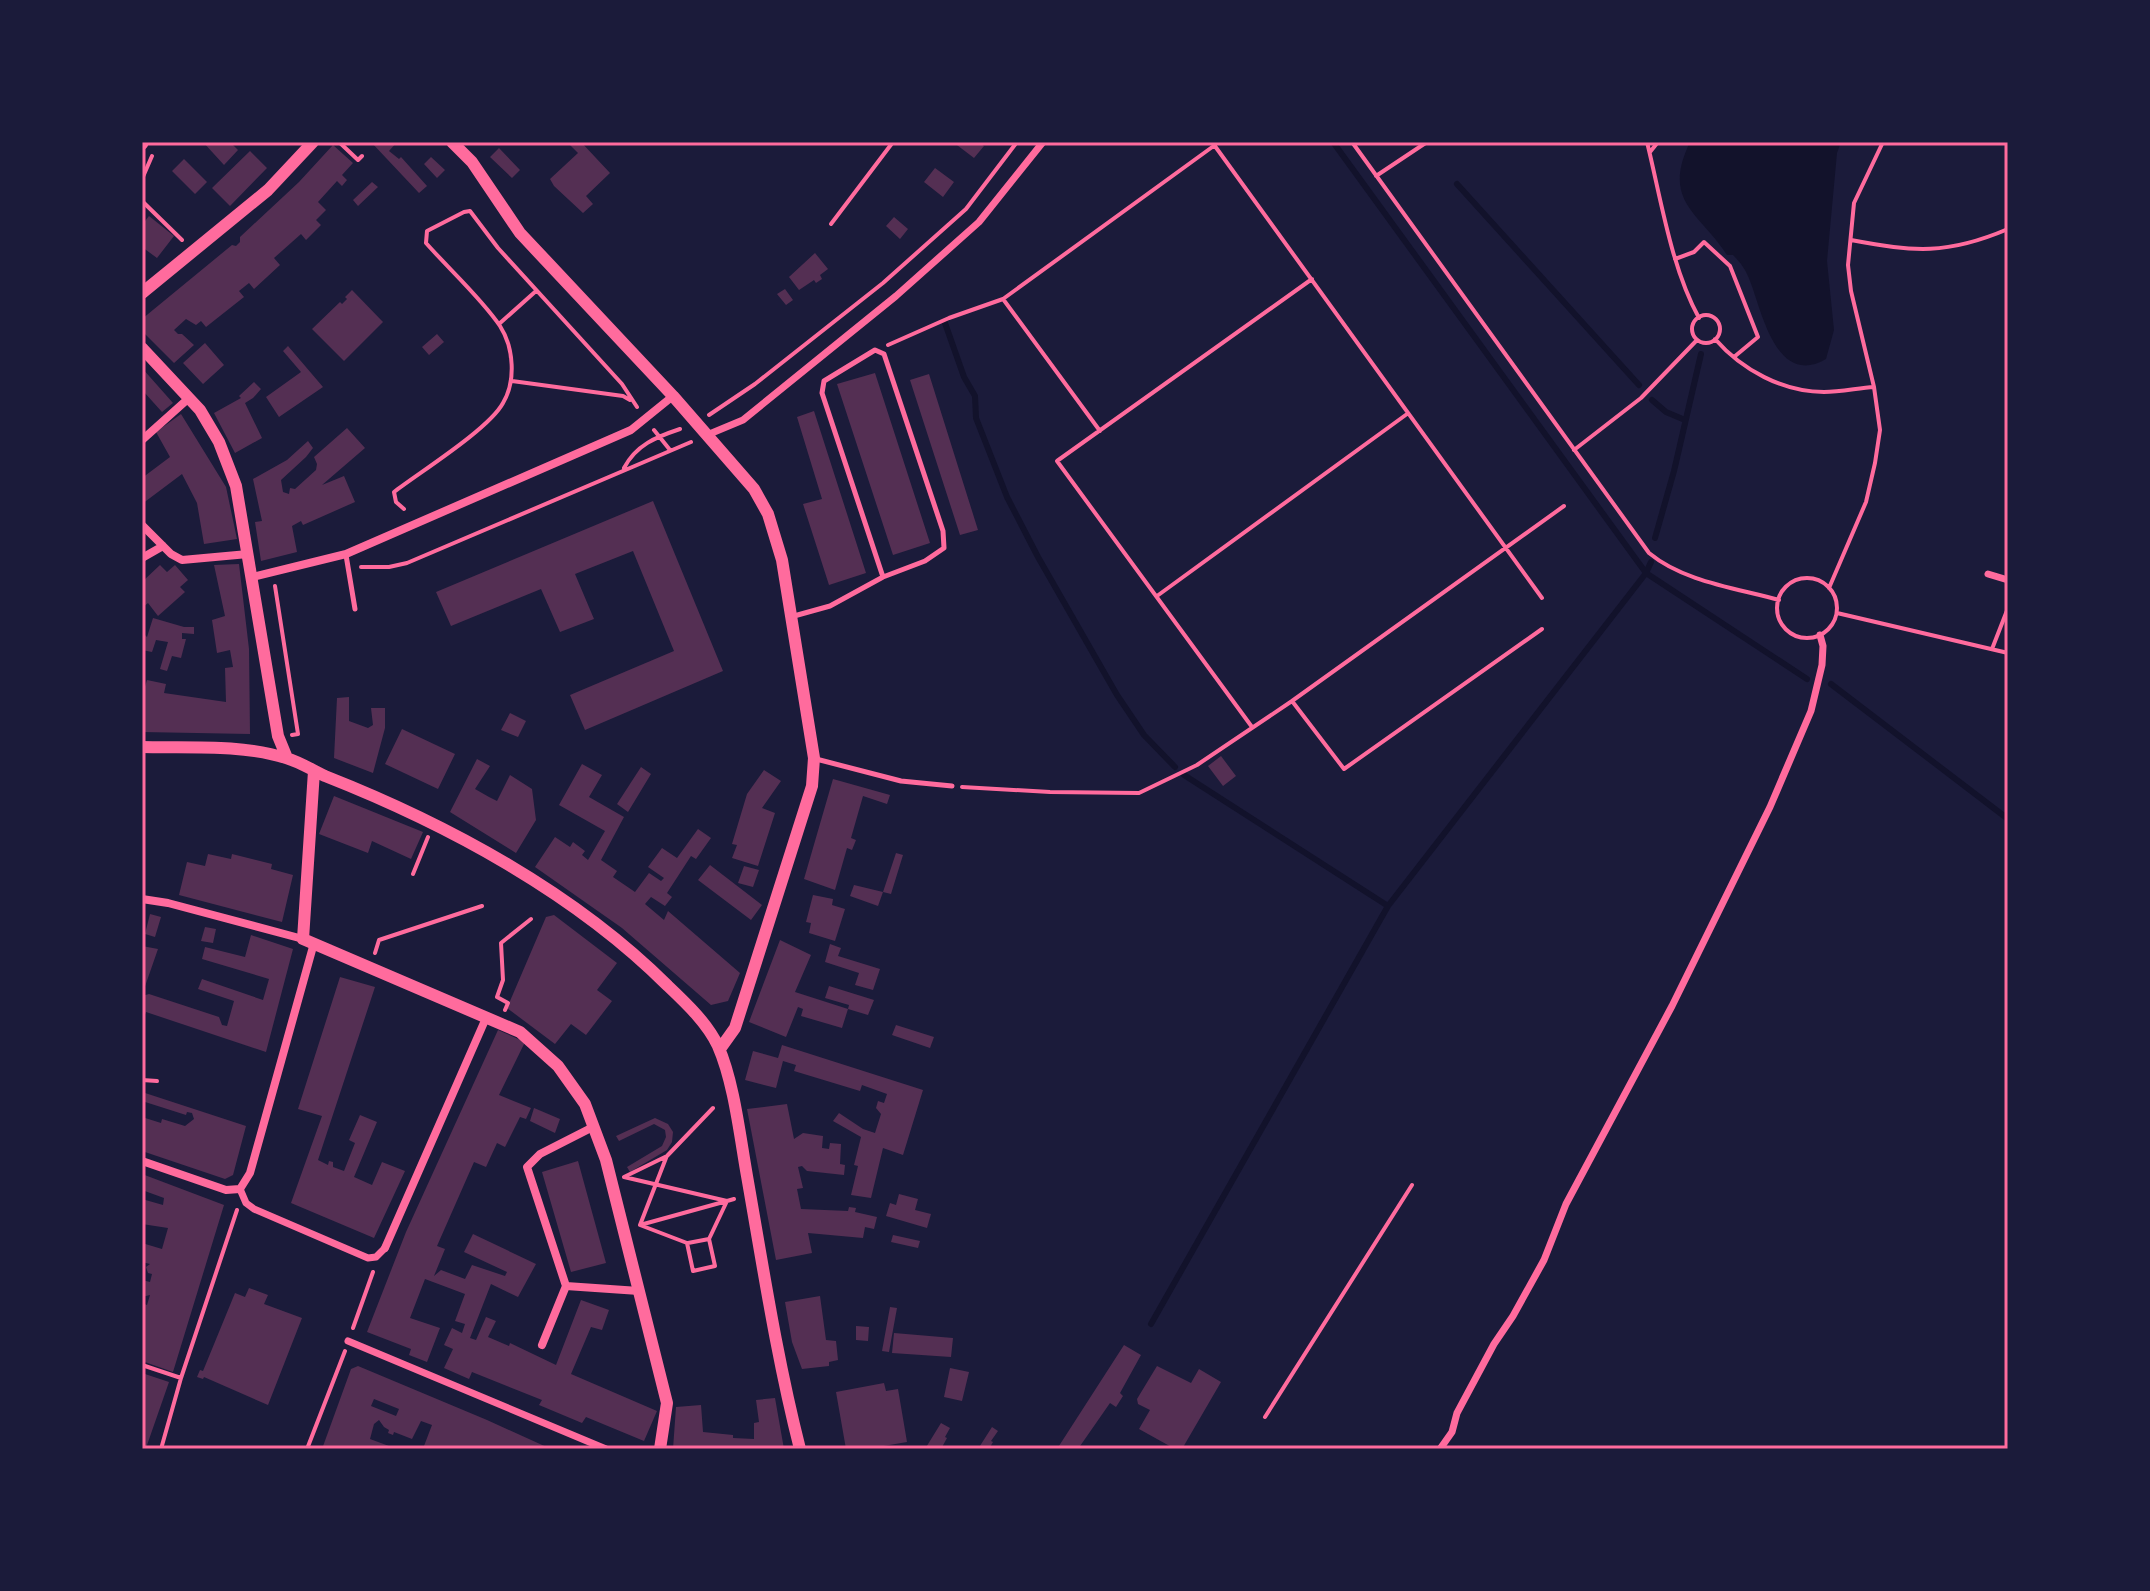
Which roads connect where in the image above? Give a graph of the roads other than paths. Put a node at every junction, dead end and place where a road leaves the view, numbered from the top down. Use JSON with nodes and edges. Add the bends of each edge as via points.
{"nodes":[{"id":1,"x":313,"y":142,"type":"edge"},
{"id":2,"x":452,"y":142,"type":"edge"},
{"id":3,"x":1043,"y":142,"type":"edge"},
{"id":4,"x":144,"y":289,"type":"edge"},
{"id":5,"x":142,"y":348,"type":"edge"},
{"id":6,"x":673,"y":396,"type":"junction"},
{"id":7,"x":189,"y":398,"type":"junction"},
{"id":8,"x":707,"y":435,"type":"junction"},
{"id":9,"x":142,"y":440,"type":"edge"},
{"id":10,"x":142,"y":525,"type":"edge"},
{"id":11,"x":163,"y":546,"type":"junction"},
{"id":12,"x":248,"y":554,"type":"junction"},
{"id":13,"x":346,"y":554,"type":"junction"},
{"id":14,"x":142,"y":558,"type":"edge"},
{"id":15,"x":1988,"y":574,"type":"dead end"},
{"id":16,"x":252,"y":577,"type":"junction"},
{"id":17,"x":883,"y":577,"type":"junction"},
{"id":18,"x":2008,"y":580,"type":"edge"},
{"id":19,"x":355,"y":609,"type":"dead end"},
{"id":20,"x":793,"y":616,"type":"junction"},
{"id":21,"x":1820,"y":635,"type":"road end"},
{"id":22,"x":142,"y":747,"type":"edge"},
{"id":23,"x":287,"y":758,"type":"junction"},
{"id":24,"x":814,"y":758,"type":"junction"},
{"id":25,"x":314,"y":771,"type":"junction"},
{"id":26,"x":952,"y":786,"type":"road end"},
{"id":27,"x":142,"y":899,"type":"edge"},
{"id":28,"x":313,"y":942,"type":"junction"},
{"id":29,"x":486,"y":1018,"type":"junction"},
{"id":30,"x":720,"y":1049,"type":"junction"},
{"id":31,"x":593,"y":1127,"type":"junction"},
{"id":32,"x":142,"y":1161,"type":"edge"},
{"id":33,"x":241,"y":1193,"type":"junction"},
{"id":34,"x":385,"y":1248,"type":"joint"},
{"id":35,"x":566,"y":1286,"type":"junction"},
{"id":36,"x":639,"y":1291,"type":"junction"},
{"id":37,"x":348,"y":1341,"type":"dead end"},
{"id":38,"x":542,"y":1345,"type":"dead end"},
{"id":39,"x":589,"y":1444,"type":"edge"},
{"id":40,"x":606,"y":1449,"type":"edge"},
{"id":41,"x":660,"y":1449,"type":"edge"},
{"id":42,"x":800,"y":1449,"type":"edge"},
{"id":43,"x":1440,"y":1449,"type":"edge"}],
"edges":[{"from":1,"to":4,"type":"street","via":[[268,190]]},
{"from":2,"to":6,"type":"street","via":[[472,162],[520,233]]},
{"from":3,"to":8,"type":"street","via":[[979,222],[896,296],[743,420]]},
{"from":5,"to":7,"type":"street"},
{"from":6,"to":8,"type":"street"},
{"from":6,"to":13,"type":"street","via":[[631,430]]},
{"from":7,"to":9,"type":"street"},
{"from":7,"to":12,"type":"street","via":[[219,442],[234,480]]},
{"from":8,"to":20,"type":"street","via":[[754,489],[768,514]]},
{"from":10,"to":11,"type":"street"},
{"from":11,"to":12,"type":"street","via":[[182,560]]},
{"from":11,"to":14,"type":"street"},
{"from":12,"to":16,"type":"street"},
{"from":13,"to":16,"type":"street"},
{"from":13,"to":19,"type":"lane"},
{"from":15,"to":18,"type":"street"},
{"from":16,"to":23,"type":"street","via":[[278,736]]},
{"from":17,"to":17,"type":"lane","via":[[944,548],[889,366],[884,354],[875,350],[824,381],[822,393]]},
{"from":17,"to":20,"type":"lane","via":[[830,606]]},
{"from":20,"to":24,"type":"street"},
{"from":21,"to":43,"type":"street","via":[[1822,665],[1805,727],[1731,890],[1566,1204],[1544,1260]]},
{"from":22,"to":23,"type":"street","via":[[241,750]]},
{"from":23,"to":25,"type":"street"},
{"from":24,"to":26,"type":"lane","via":[[901,781]]},
{"from":24,"to":30,"type":"street","via":[[808,801],[768,927],[735,1028]]},
{"from":25,"to":28,"type":"street"},
{"from":25,"to":30,"type":"street","via":[[433,824],[560,899],[644,961],[708,1028]]},
{"from":27,"to":28,"type":"street"},
{"from":28,"to":29,"type":"street"},
{"from":28,"to":33,"type":"street"},
{"from":29,"to":31,"type":"street","via":[[520,1032],[558,1066],[585,1104]]},
{"from":29,"to":34,"type":"street"},
{"from":30,"to":42,"type":"street"},
{"from":31,"to":35,"type":"street","via":[[540,1154],[527,1167]]},
{"from":31,"to":36,"type":"street"},
{"from":32,"to":33,"type":"street"},
{"from":33,"to":34,"type":"street","via":[[254,1209],[368,1258]]},
{"from":35,"to":36,"type":"street"},
{"from":35,"to":38,"type":"street"},
{"from":36,"to":41,"type":"street","via":[[667,1403]]},
{"from":37,"to":39,"type":"street"},
{"from":39,"to":40,"type":"street"}]}
